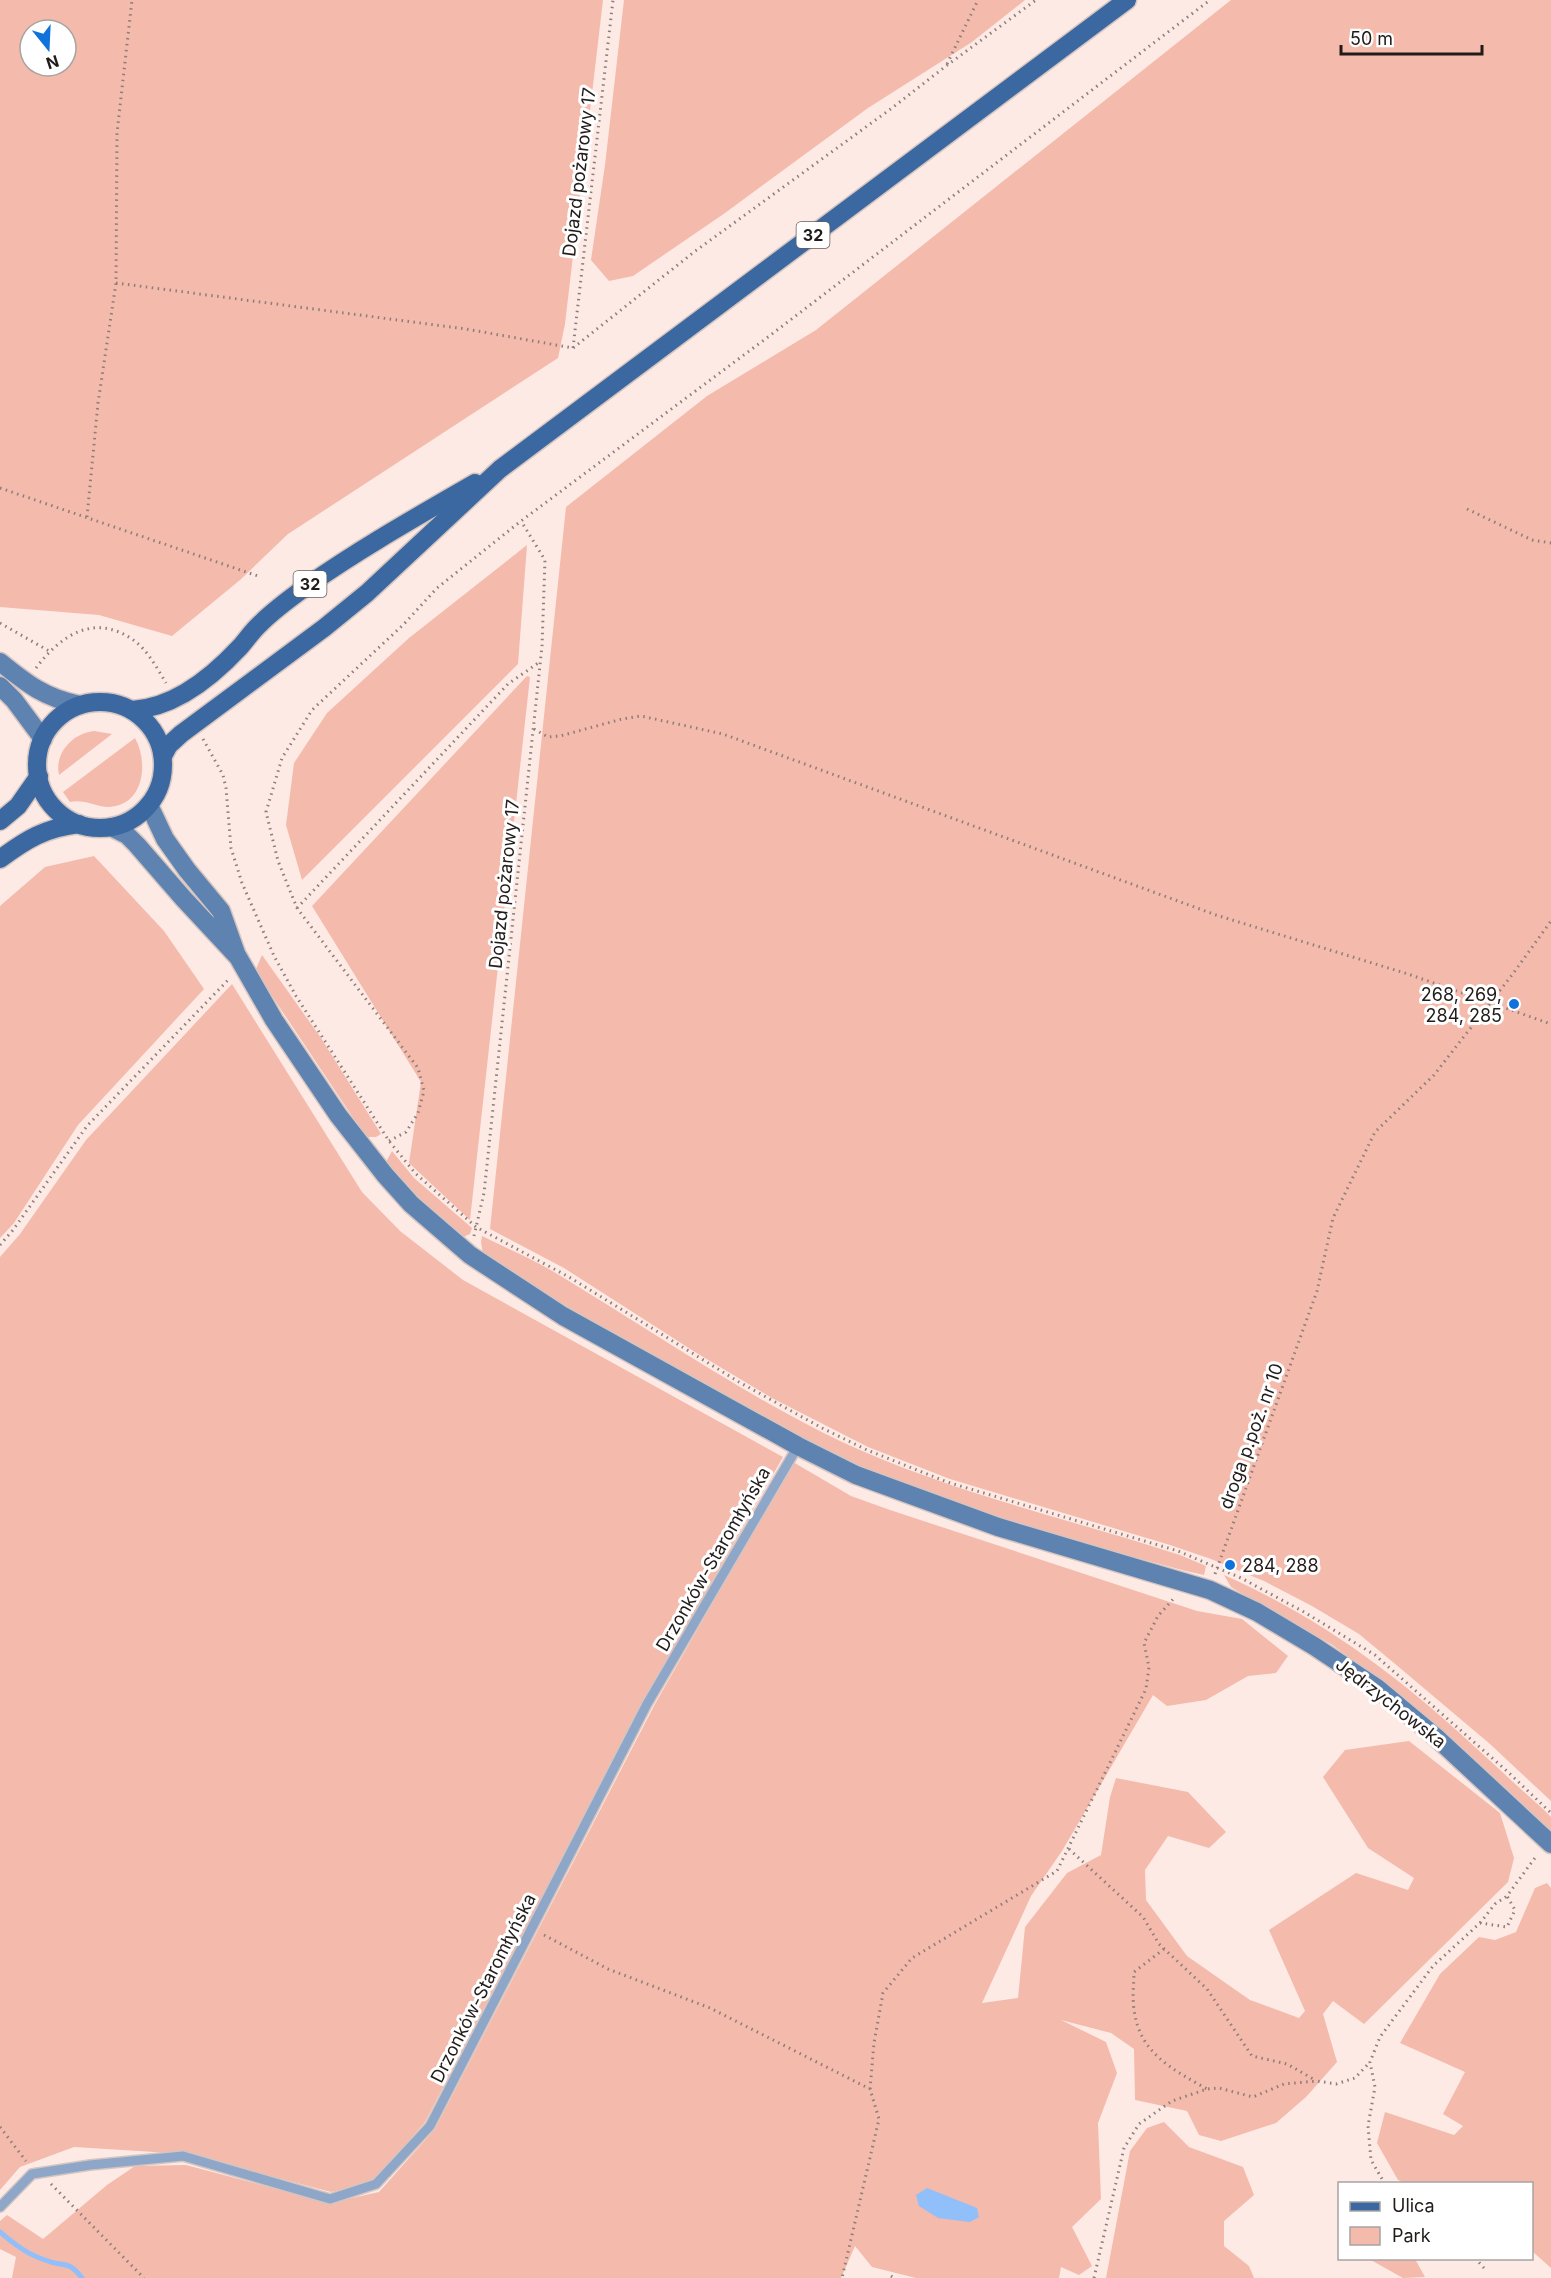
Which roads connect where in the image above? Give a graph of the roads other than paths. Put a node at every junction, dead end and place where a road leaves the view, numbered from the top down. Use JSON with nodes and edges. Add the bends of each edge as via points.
{"nodes":[{"id":1,"x":1127,"y":0,"type":"edge"},
{"id":2,"x":500,"y":469,"type":"junction"},
{"id":3,"x":0,"y":662,"type":"edge"},
{"id":4,"x":0,"y":686,"type":"edge"},
{"id":5,"x":80,"y":705,"type":"junction"},
{"id":6,"x":132,"y":710,"type":"junction"},
{"id":7,"x":43,"y":739,"type":"junction"},
{"id":8,"x":163,"y":756,"type":"junction"},
{"id":9,"x":39,"y":776,"type":"junction"},
{"id":10,"x":149,"y":805,"type":"junction"},
{"id":11,"x":0,"y":821,"type":"edge"},
{"id":12,"x":79,"y":824,"type":"junction"},
{"id":13,"x":111,"y":827,"type":"junction"},
{"id":14,"x":0,"y":859,"type":"edge"},
{"id":15,"x":240,"y":961,"type":"junction"},
{"id":16,"x":798,"y":1446,"type":"junction"},
{"id":17,"x":1549,"y":1842,"type":"edge"},
{"id":18,"x":0,"y":2207,"type":"edge"}],
"edges":[{"from":1,"to":2,"type":"main road","number":"32"},
{"from":2,"to":6,"type":"main road","number":"32","via":[[393,530],[307,586],[261,623],[199,684],[158,706]]},
{"from":2,"to":8,"type":"main road","number":"32","via":[[367,593],[181,734]]},
{"from":3,"to":5,"type":"main road","via":[[46,696]]},
{"from":4,"to":7,"type":"main road"},
{"from":5,"to":6,"type":"main road","number":"32","via":[[115,703]]},
{"from":5,"to":7,"type":"main road","number":"32","via":[[54,722]]},
{"from":6,"to":8,"type":"main road","number":"32","via":[[152,729]]},
{"from":7,"to":9,"type":"main road","number":"32"},
{"from":8,"to":10,"type":"main road","number":"32","via":[[163,773]]},
{"from":9,"to":11,"type":"main road","via":[[18,806]]},
{"from":9,"to":12,"type":"main road","number":"32","via":[[51,803]]},
{"from":10,"to":13,"type":"main road","number":"32","via":[[127,822]]},
{"from":10,"to":15,"type":"main road","via":[[165,839],[221,911]]},
{"from":12,"to":13,"type":"main road","number":"32"},
{"from":12,"to":14,"type":"main road","number":"32","via":[[41,832]]},
{"from":13,"to":15,"type":"main road","via":[[137,845]]},
{"from":15,"to":16,"type":"main road","name":"Jędrzychowska","via":[[338,1115],[411,1204],[470,1255],[563,1316]]},
{"from":16,"to":17,"type":"main road","name":"Jędrzychowska","via":[[856,1475],[998,1527],[1188,1582],[1257,1612],[1377,1688],[1447,1746]]},
{"from":16,"to":18,"type":"lane","name":"Drzonków-Staromłyńska","via":[[647,1704],[430,2126],[376,2184],[330,2199],[183,2156],[32,2174]]}]}
